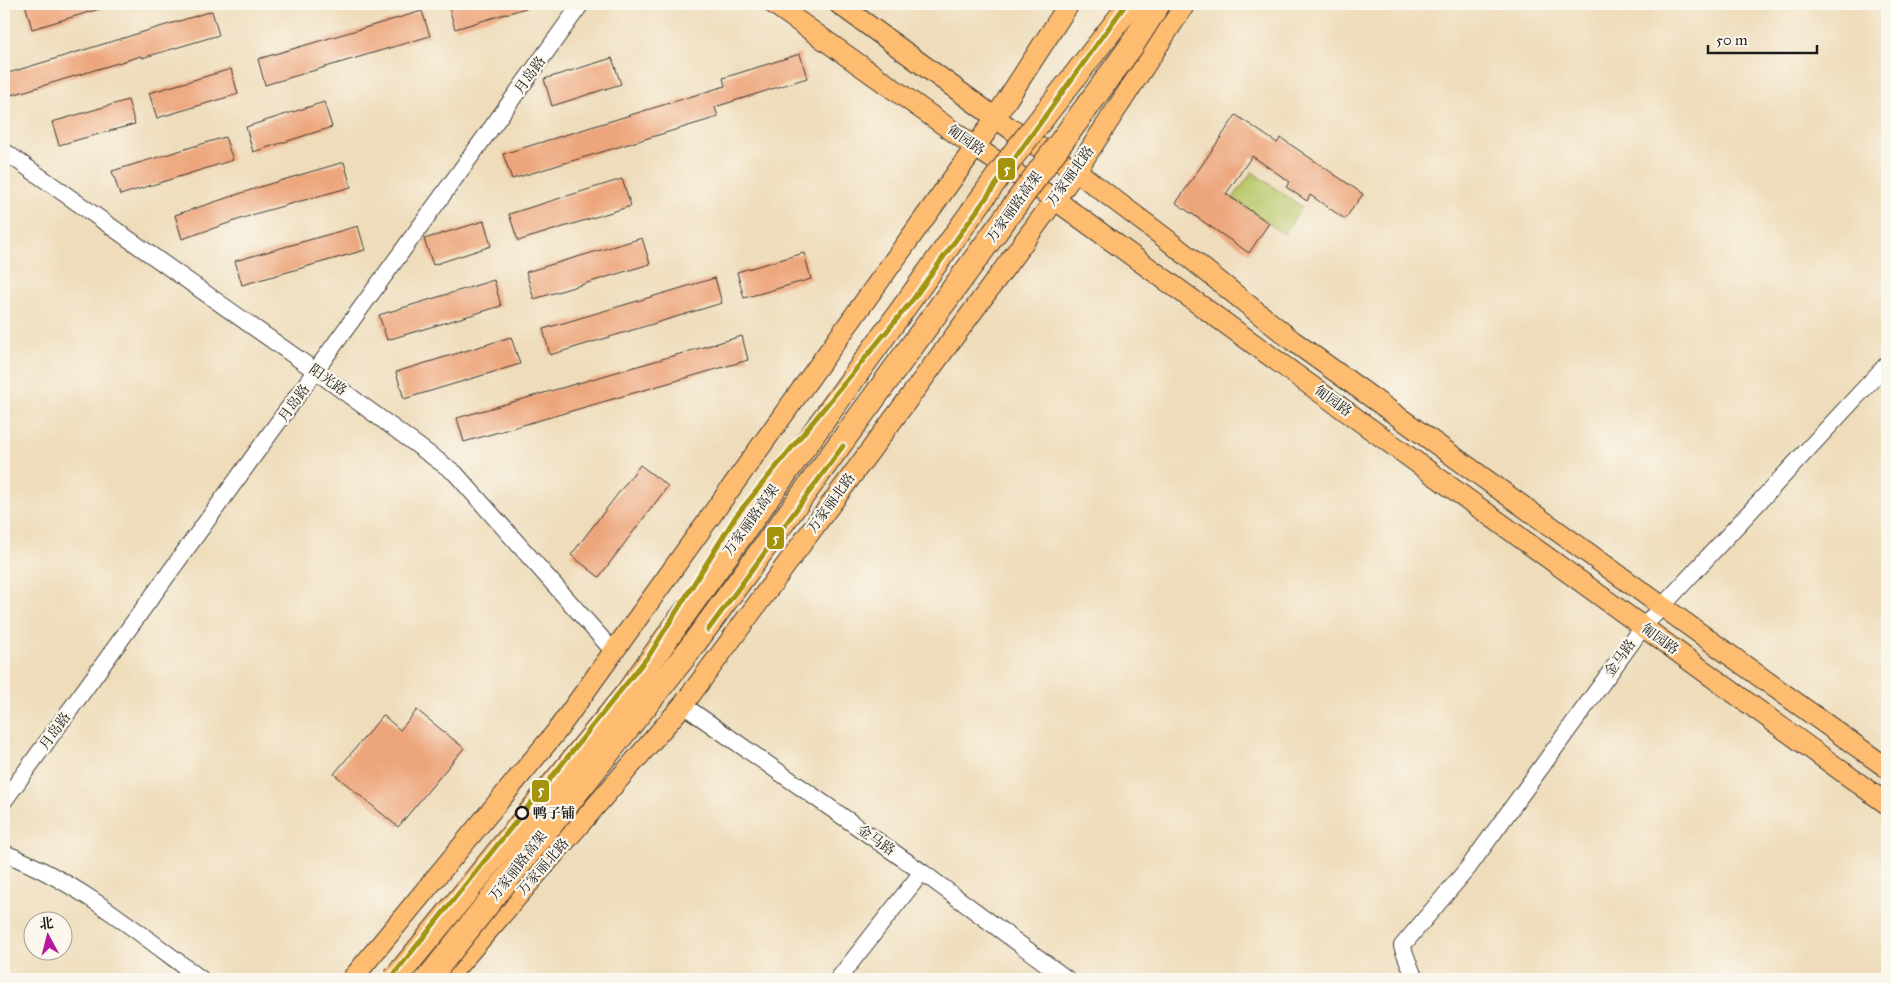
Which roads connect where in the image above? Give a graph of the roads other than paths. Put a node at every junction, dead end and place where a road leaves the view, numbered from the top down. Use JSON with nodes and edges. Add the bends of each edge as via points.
{"nodes":[{"id":1,"x":582,"y":4,"type":"edge"},
{"id":2,"x":774,"y":4,"type":"edge"},
{"id":3,"x":839,"y":4,"type":"edge"},
{"id":4,"x":1069,"y":4,"type":"edge"},
{"id":5,"x":1131,"y":4,"type":"edge"},
{"id":6,"x":1158,"y":4,"type":"edge"},
{"id":7,"x":1185,"y":4,"type":"edge"},
{"id":8,"x":996,"y":117,"type":"junction"},
{"id":9,"x":975,"y":147,"type":"junction"},
{"id":10,"x":4,"y":151,"type":"edge"},
{"id":11,"x":1076,"y":171,"type":"junction"},
{"id":12,"x":1054,"y":199,"type":"junction"},
{"id":13,"x":1887,"y":364,"type":"edge"},
{"id":14,"x":317,"y":372,"type":"junction"},
{"id":15,"x":1662,"y":606,"type":"junction"},
{"id":16,"x":1643,"y":626,"type":"junction"},
{"id":17,"x":614,"y":652,"type":"junction"},
{"id":18,"x":683,"y":705,"type":"junction"},
{"id":19,"x":1887,"y":768,"type":"edge"},
{"id":20,"x":4,"y":802,"type":"edge"},
{"id":21,"x":1887,"y":804,"type":"edge"},
{"id":22,"x":4,"y":853,"type":"edge"},
{"id":23,"x":922,"y":872,"type":"junction"},
{"id":24,"x":201,"y":979,"type":"edge"},
{"id":25,"x":352,"y":979,"type":"edge"},
{"id":26,"x":395,"y":979,"type":"edge"},
{"id":27,"x":428,"y":979,"type":"edge"},
{"id":28,"x":446,"y":979,"type":"edge"},
{"id":29,"x":838,"y":979,"type":"edge"},
{"id":30,"x":1067,"y":979,"type":"edge"},
{"id":31,"x":1412,"y":979,"type":"edge"}],
"edges":[{"from":1,"to":14,"type":"street","name":"月岛路"},
{"from":2,"to":9,"type":"main road","name":"匍园路"},
{"from":3,"to":8,"type":"main road","name":"匍园路"},
{"from":4,"to":8,"type":"main road"},
{"from":5,"to":26,"type":"highway","name":"万家丽路高架","bridge":true,"via":[[1014,154],[626,695]]},
{"from":6,"to":27,"type":"highway","name":"万家丽路高架","bridge":true,"via":[[1124,56],[687,653]]},
{"from":7,"to":11,"type":"main road","name":"万家丽北路"},
{"from":8,"to":9,"type":"main road"},
{"from":8,"to":11,"type":"main road","name":"匍园路"},
{"from":9,"to":12,"type":"main road","name":"匍园路"},
{"from":9,"to":17,"type":"main road"},
{"from":10,"to":14,"type":"street","name":"阳光路"},
{"from":11,"to":12,"type":"main road","name":"万家丽北路"},
{"from":11,"to":15,"type":"main road","name":"匍园路","via":[[1293,341]]},
{"from":12,"to":16,"type":"main road","name":"匍园路"},
{"from":12,"to":18,"type":"main road","name":"万家丽北路"},
{"from":13,"to":15,"type":"street","name":"金马路"},
{"from":14,"to":17,"type":"street","name":"阳光路","via":[[455,473]]},
{"from":14,"to":20,"type":"street","name":"月岛路"},
{"from":15,"to":16,"type":"street","name":"金马路"},
{"from":15,"to":19,"type":"main road","name":"匍园路"},
{"from":16,"to":21,"type":"main road","name":"匍园路"},
{"from":16,"to":31,"type":"street","name":"金马路","via":[[1468,868],[1402,946]]},
{"from":17,"to":25,"type":"main road","via":[[556,732]]},
{"from":18,"to":23,"type":"street","name":"金马路"},
{"from":18,"to":28,"type":"main road","name":"万家丽北路"},
{"from":22,"to":24,"type":"street","via":[[70,884]]},
{"from":23,"to":29,"type":"street"},
{"from":23,"to":30,"type":"street","name":"金马路"}]}
